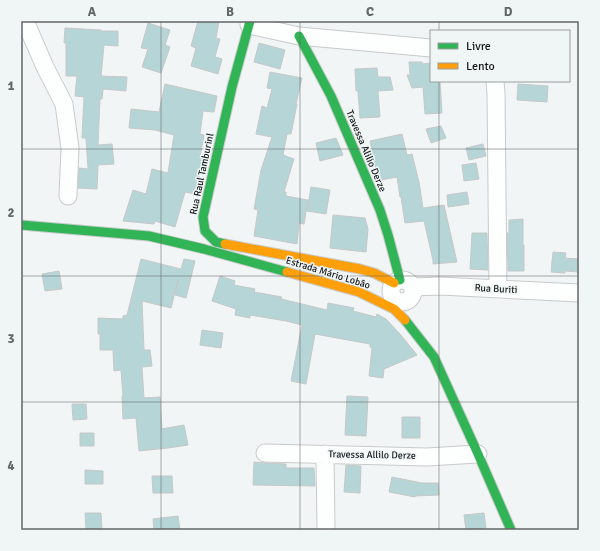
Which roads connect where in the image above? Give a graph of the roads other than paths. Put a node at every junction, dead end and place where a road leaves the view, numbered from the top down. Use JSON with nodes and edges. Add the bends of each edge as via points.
{"nodes":[{"id":1,"x":25,"y":21,"type":"edge"},
{"id":2,"x":250,"y":23,"type":"edge"},
{"id":3,"x":299,"y":36,"type":"junction"},
{"id":4,"x":430,"y":48,"type":"edge"},
{"id":5,"x":495,"y":82,"type":"edge"},
{"id":6,"x":68,"y":196,"type":"dead end"},
{"id":7,"x":21,"y":225,"type":"edge"},
{"id":8,"x":402,"y":283,"type":"junction"},
{"id":9,"x":498,"y":289,"type":"junction"},
{"id":10,"x":579,"y":293,"type":"edge"},
{"id":11,"x":397,"y":305,"type":"junction"},
{"id":12,"x":265,"y":453,"type":"dead end"},
{"id":13,"x":325,"y":454,"type":"junction"},
{"id":14,"x":478,"y":454,"type":"junction"},
{"id":15,"x":326,"y":530,"type":"edge"},
{"id":16,"x":511,"y":530,"type":"edge"}],
"edges":[{"from":1,"to":6,"type":"street","via":[[64,104],[70,148]]},
{"from":2,"to":3,"type":"street"},
{"from":2,"to":8,"type":"street","name":"Rua Raul Tamburinl","via":[[232,87],[203,217],[205,231],[216,242],[360,269]]},
{"from":3,"to":4,"type":"street"},
{"from":3,"to":8,"type":"street","name":"Travessa Alilio Derze","via":[[331,96],[380,210]]},
{"from":5,"to":9,"type":"street"},
{"from":7,"to":11,"type":"street","name":"Estrada Mário Lobão","via":[[149,236],[360,292]]},
{"from":8,"to":9,"type":"street","name":"Rua Buriti"},
{"from":8,"to":11,"type":"street","via":[[392,288]]},
{"from":9,"to":10,"type":"street","name":"Rua Buriti"},
{"from":11,"to":14,"type":"street","name":"Estrada Mário Lobão","via":[[434,358]]},
{"from":12,"to":13,"type":"street","name":"Travessa Allilo Derze"},
{"from":13,"to":14,"type":"street","name":"Travessa Allilo Derze","via":[[427,457]]},
{"from":13,"to":15,"type":"street"},
{"from":14,"to":16,"type":"street","name":"Estrada Mário Lobão"}]}
